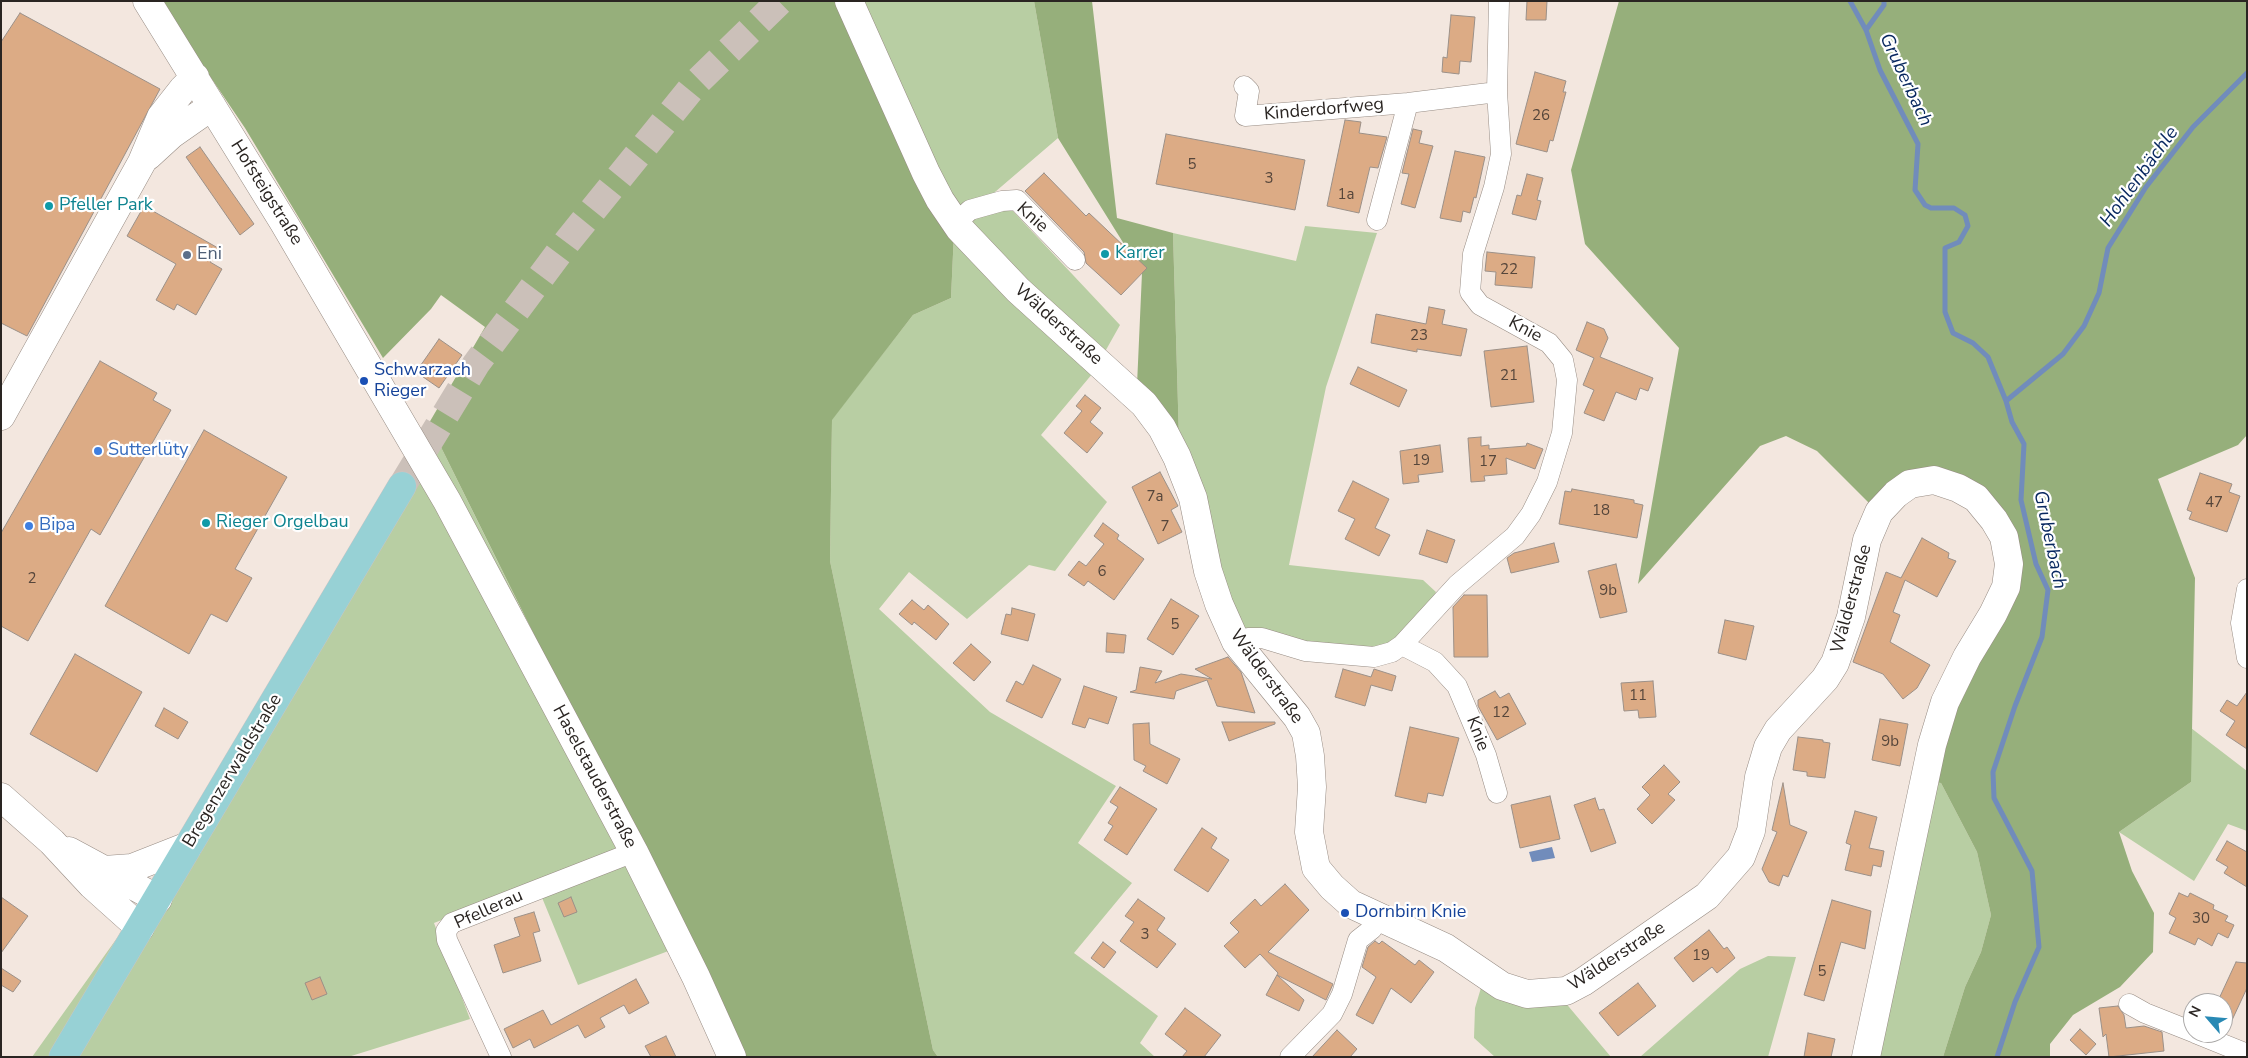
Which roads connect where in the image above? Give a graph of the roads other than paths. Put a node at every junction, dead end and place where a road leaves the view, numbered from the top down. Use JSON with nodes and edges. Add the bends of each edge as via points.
{"nodes":[{"id":1,"x":146,"y":1,"type":"edge"},
{"id":2,"x":849,"y":1,"type":"edge"},
{"id":3,"x":1499,"y":1,"type":"edge"},
{"id":4,"x":195,"y":77,"type":"junction"},
{"id":5,"x":1244,"y":86,"type":"dead end"},
{"id":6,"x":1497,"y":92,"type":"junction"},
{"id":7,"x":1408,"y":103,"type":"junction"},
{"id":8,"x":212,"y":106,"type":"junction"},
{"id":9,"x":142,"y":162,"type":"junction"},
{"id":10,"x":1377,"y":220,"type":"dead end"},
{"id":11,"x":956,"y":223,"type":"junction"},
{"id":12,"x":1075,"y":260,"type":"dead end"},
{"id":13,"x":1,"y":416,"type":"edge"},
{"id":14,"x":402,"y":486,"type":"tunnel mouth"},
{"id":15,"x":447,"y":501,"type":"joint"},
{"id":16,"x":2247,"y":589,"type":"edge"},
{"id":17,"x":1236,"y":642,"type":"junction"},
{"id":18,"x":1402,"y":645,"type":"junction"},
{"id":19,"x":2247,"y":658,"type":"edge"},
{"id":20,"x":1497,"y":793,"type":"dead end"},
{"id":21,"x":1,"y":797,"type":"edge"},
{"id":22,"x":52,"y":842,"type":"junction"},
{"id":23,"x":188,"y":846,"type":"junction"},
{"id":24,"x":634,"y":852,"type":"junction"},
{"id":25,"x":104,"y":870,"type":"junction"},
{"id":26,"x":158,"y":898,"type":"junction"},
{"id":27,"x":1379,"y":917,"type":"junction"},
{"id":28,"x":140,"y":928,"type":"junction"},
{"id":29,"x":2129,"y":1004,"type":"dead end"},
{"id":30,"x":2183,"y":1029,"type":"edge"},
{"id":31,"x":2219,"y":1043,"type":"edge"},
{"id":32,"x":2247,"y":1054,"type":"edge"},
{"id":33,"x":63,"y":1057,"type":"edge"},
{"id":34,"x":501,"y":1057,"type":"edge"},
{"id":35,"x":732,"y":1057,"type":"edge"},
{"id":36,"x":1290,"y":1057,"type":"edge"},
{"id":37,"x":1866,"y":1057,"type":"edge"}],
"edges":[{"from":1,"to":4,"type":"street","name":"Hofsteigstraße"},
{"from":2,"to":11,"type":"street","name":"Wälderstraße","via":[[926,173]]},
{"from":3,"to":6,"type":"street","name":"Knie"},
{"from":4,"to":8,"type":"street","name":"Hofsteigstraße"},
{"from":4,"to":9,"type":"street","via":[[161,117]]},
{"from":5,"to":7,"type":"street","name":"Kinderdorfweg","via":[[1250,91],[1244,116]]},
{"from":6,"to":7,"type":"street","name":"Kinderdorfweg"},
{"from":6,"to":18,"type":"street","name":"Knie","via":[[1501,154],[1473,254],[1470,292],[1480,305],[1549,343],[1563,360],[1567,380],[1562,434],[1547,482],[1531,514],[1515,536],[1457,585]]},
{"from":7,"to":10,"type":"street","name":"Kinderdorfweg"},
{"from":8,"to":9,"type":"street","via":[[172,134]]},
{"from":8,"to":15,"type":"street","name":"Hofsteigstraße"},
{"from":9,"to":13,"type":"street"},
{"from":11,"to":12,"type":"street","name":"Knie","via":[[970,210],[1017,200]]},
{"from":11,"to":17,"type":"street","name":"Wälderstraße","via":[[1018,290],[1144,404],[1162,428],[1193,498],[1208,571]]},
{"from":14,"to":23,"type":"main road","name":"Bregenzerwaldstraße"},
{"from":15,"to":24,"type":"street","name":"Haselstauderstraße"},
{"from":16,"to":19,"type":"street","via":[[2241,623]]},
{"from":17,"to":18,"type":"street","name":"Knie","via":[[1262,638],[1305,651],[1374,657]]},
{"from":17,"to":27,"type":"street","name":"Wälderstraße","via":[[1297,717],[1306,733],[1312,787],[1309,832],[1316,868],[1351,904]]},
{"from":18,"to":20,"type":"street","name":"Knie","via":[[1435,662],[1457,686],[1486,755]]},
{"from":21,"to":22,"type":"street"},
{"from":22,"to":25,"type":"street"},
{"from":22,"to":28,"type":"street","via":[[92,885]]},
{"from":23,"to":25,"type":"street","via":[[132,868]]},
{"from":23,"to":26,"type":"main road","name":"Bregenzerwaldstraße"},
{"from":24,"to":34,"type":"street","name":"Pfellerau","via":[[452,923],[446,931],[447,940]]},
{"from":24,"to":35,"type":"street","name":"Haselstauderstraße"},
{"from":25,"to":26,"type":"street"},
{"from":26,"to":28,"type":"main road","name":"Bregenzerwaldstraße"},
{"from":27,"to":36,"type":"street","via":[[1372,929],[1358,940],[1342,994],[1332,1014]]},
{"from":27,"to":37,"type":"street","name":"Wälderstraße","via":[[1446,948],[1502,986],[1527,994],[1546,994],[1566,991],[1583,982],[1702,900],[1741,857],[1751,831],[1759,777],[1768,747],[1778,730],[1825,679],[1835,663],[1851,618],[1867,540],[1879,512],[1910,484],[1934,480],[1976,498],[2004,536],[2009,564],[2006,587],[1950,693],[1932,745]]},
{"from":28,"to":33,"type":"main road","name":"Bregenzerwaldstraße"},
{"from":29,"to":30,"type":"street"},
{"from":31,"to":32,"type":"street"}]}
